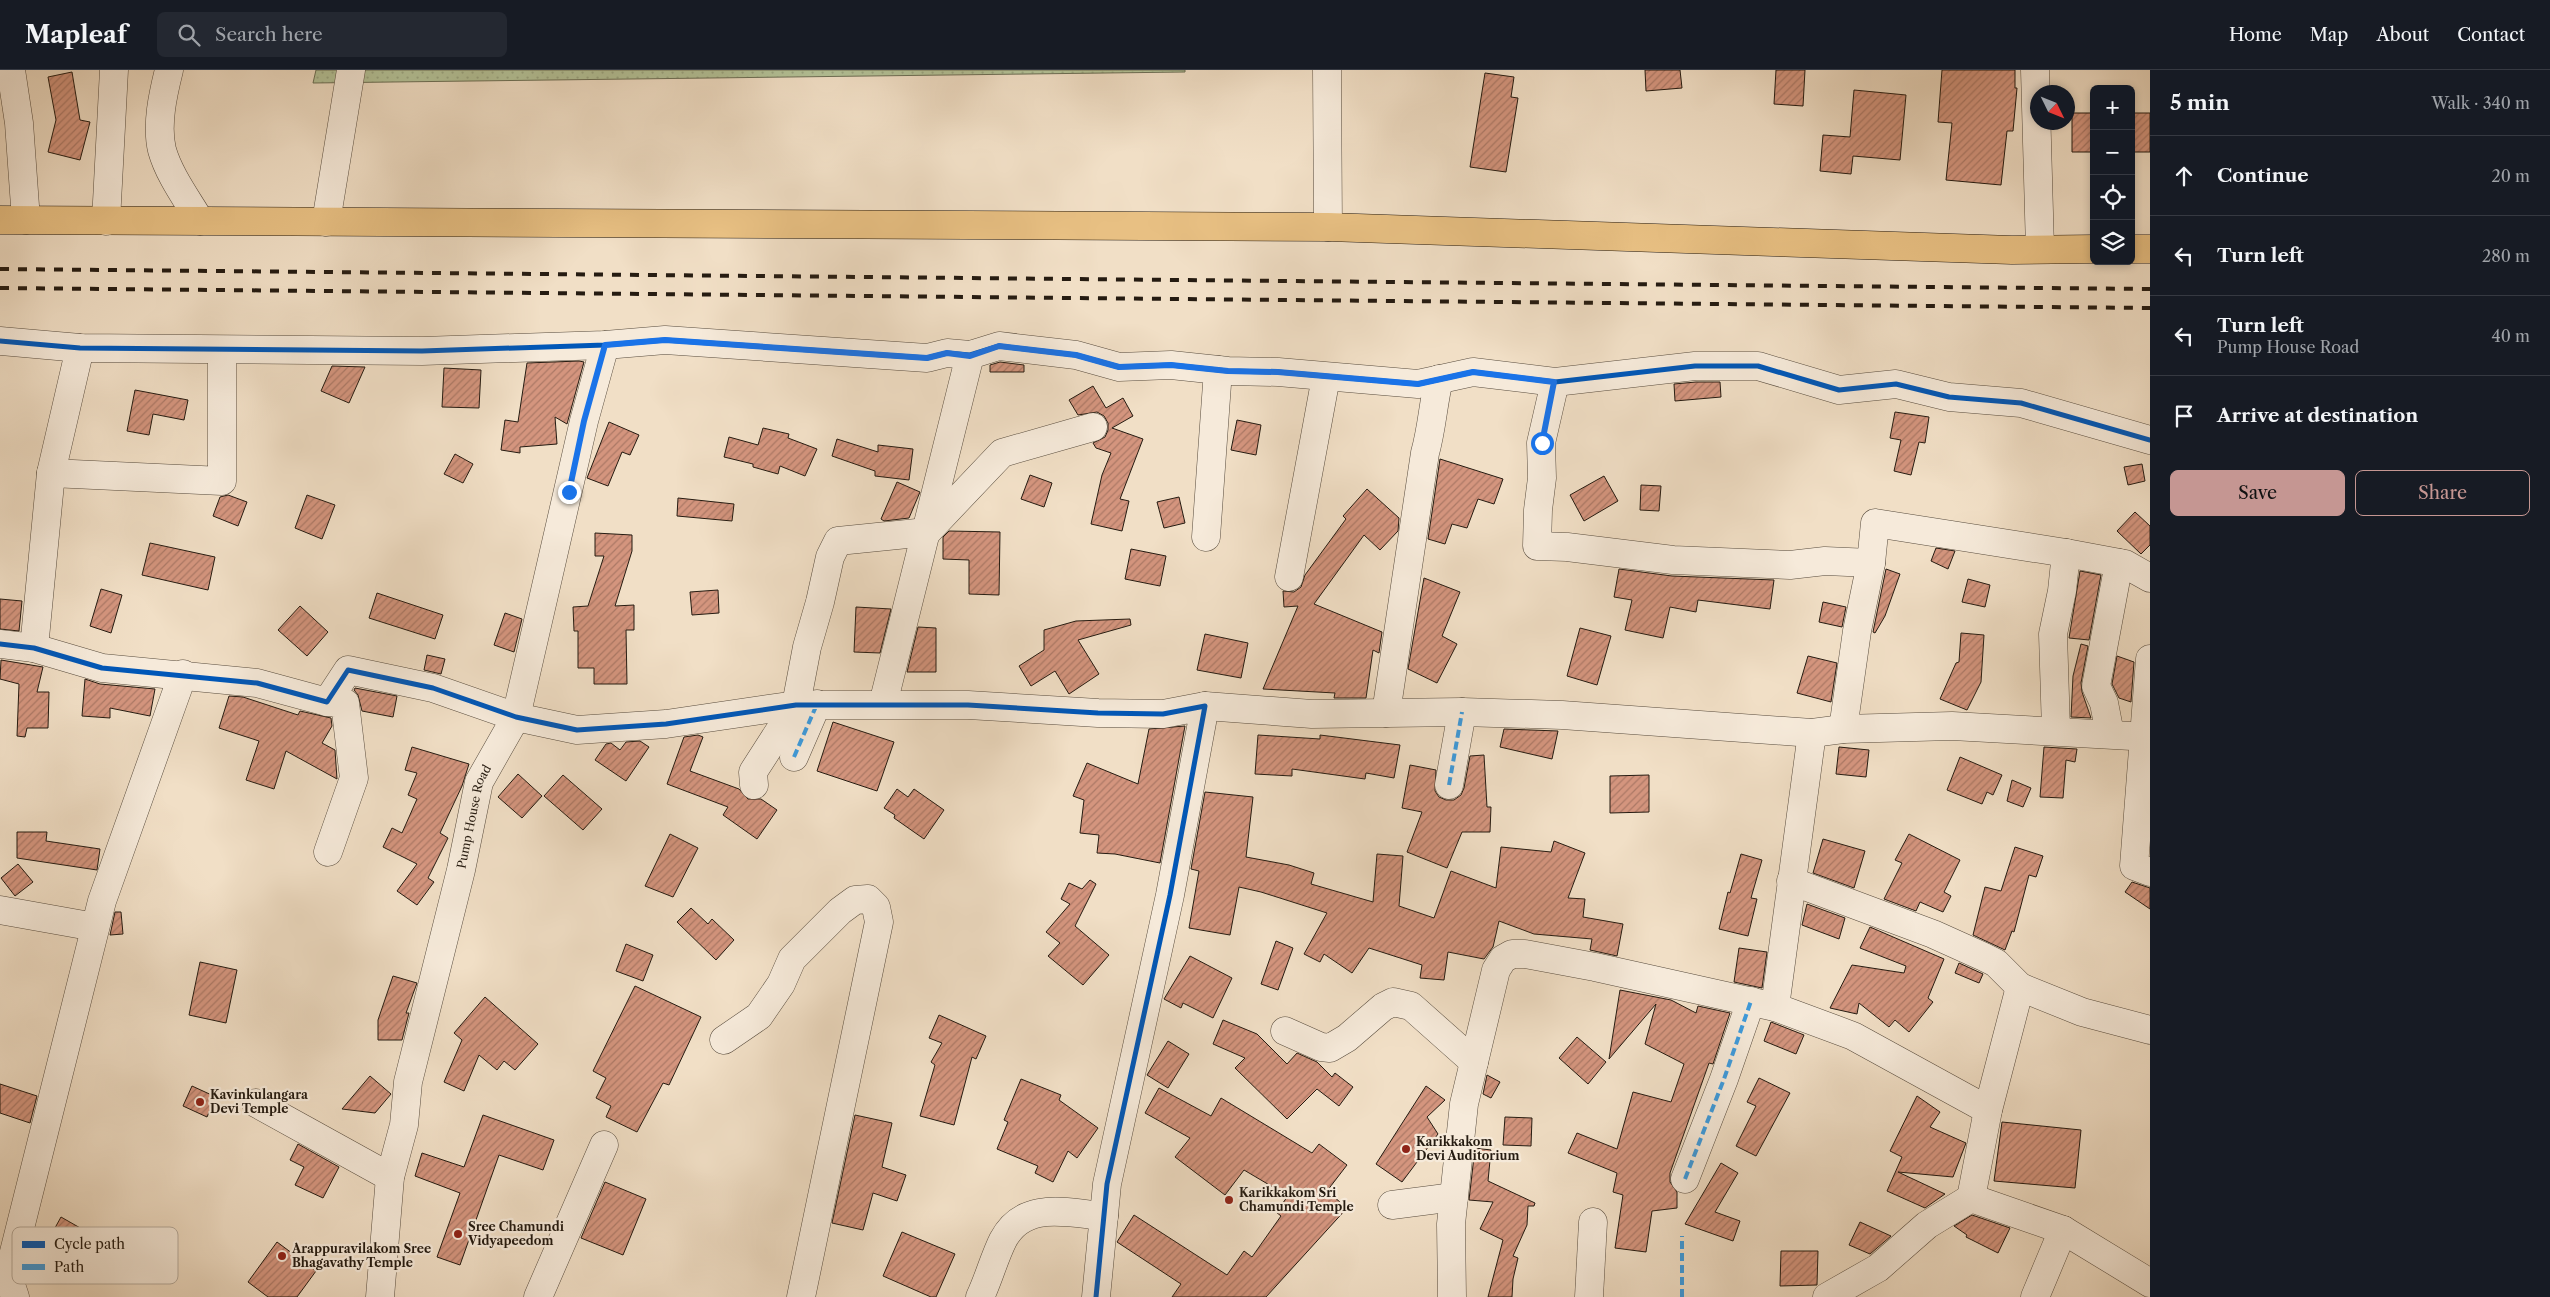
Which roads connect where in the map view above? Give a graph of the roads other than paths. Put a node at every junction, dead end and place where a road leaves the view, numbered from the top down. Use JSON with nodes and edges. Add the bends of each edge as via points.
{"nodes":[{"id":1,"x":11,"y":70,"type":"edge"},
{"id":2,"x":114,"y":70,"type":"edge"},
{"id":3,"x":169,"y":70,"type":"edge"},
{"id":4,"x":351,"y":70,"type":"edge"},
{"id":5,"x":1326,"y":70,"type":"edge"},
{"id":6,"x":2035,"y":70,"type":"edge"},
{"id":7,"x":13,"y":220,"type":"edge"},
{"id":8,"x":106,"y":221,"type":"junction"},
{"id":9,"x":200,"y":221,"type":"junction"},
{"id":10,"x":326,"y":222,"type":"junction"},
{"id":11,"x":1328,"y":227,"type":"junction"},
{"id":12,"x":2090,"y":249,"type":"edge"},
{"id":13,"x":2135,"y":249,"type":"edge"},
{"id":14,"x":2150,"y":249,"type":"edge"},
{"id":15,"x":2040,"y":250,"type":"junction"},
{"id":16,"x":0,"y":340,"type":"edge"},
{"id":17,"x":605,"y":345,"type":"junction"},
{"id":18,"x":80,"y":348,"type":"junction"},
{"id":19,"x":222,"y":350,"type":"junction"},
{"id":20,"x":970,"y":356,"type":"junction"},
{"id":21,"x":1218,"y":370,"type":"junction"},
{"id":22,"x":1326,"y":377,"type":"junction"},
{"id":23,"x":1439,"y":379,"type":"junction"},
{"id":24,"x":1554,"y":382,"type":"junction"},
{"id":25,"x":1093,"y":426,"type":"dead end"},
{"id":26,"x":2150,"y":440,"type":"edge"},
{"id":27,"x":51,"y":473,"type":"junction"},
{"id":28,"x":927,"y":532,"type":"junction"},
{"id":29,"x":1206,"y":537,"type":"dead end"},
{"id":30,"x":2066,"y":553,"type":"junction"},
{"id":31,"x":1871,"y":563,"type":"junction"},
{"id":32,"x":2119,"y":563,"type":"junction"},
{"id":33,"x":1289,"y":577,"type":"dead end"},
{"id":34,"x":2150,"y":578,"type":"edge"},
{"id":35,"x":0,"y":644,"type":"edge"},
{"id":36,"x":34,"y":648,"type":"junction"},
{"id":37,"x":2150,"y":659,"type":"edge"},
{"id":38,"x":183,"y":674,"type":"junction"},
{"id":39,"x":327,"y":702,"type":"junction"},
{"id":40,"x":883,"y":704,"type":"junction"},
{"id":41,"x":806,"y":705,"type":"junction"},
{"id":42,"x":1205,"y":706,"type":"junction"},
{"id":43,"x":1462,"y":712,"type":"junction"},
{"id":44,"x":1386,"y":713,"type":"junction"},
{"id":45,"x":516,"y":717,"type":"junction"},
{"id":46,"x":1843,"y":729,"type":"junction"},
{"id":47,"x":2056,"y":730,"type":"junction"},
{"id":48,"x":1812,"y":733,"type":"junction"},
{"id":49,"x":2110,"y":734,"type":"junction"},
{"id":50,"x":2147,"y":737,"type":"edge"},
{"id":51,"x":794,"y":757,"type":"dead end"},
{"id":52,"x":754,"y":785,"type":"dead end"},
{"id":53,"x":1450,"y":785,"type":"dead end"},
{"id":54,"x":328,"y":852,"type":"dead end"},
{"id":55,"x":2150,"y":872,"type":"edge"},
{"id":56,"x":1791,"y":881,"type":"junction"},
{"id":57,"x":0,"y":910,"type":"edge"},
{"id":58,"x":95,"y":927,"type":"junction"},
{"id":59,"x":2020,"y":987,"type":"junction"},
{"id":60,"x":1763,"y":1004,"type":"junction"},
{"id":61,"x":2150,"y":1030,"type":"edge"},
{"id":62,"x":1284,"y":1031,"type":"dead end"},
{"id":63,"x":724,"y":1040,"type":"dead end"},
{"id":64,"x":1474,"y":1062,"type":"junction"},
{"id":65,"x":256,"y":1103,"type":"dead end"},
{"id":66,"x":1988,"y":1110,"type":"junction"},
{"id":67,"x":604,"y":1145,"type":"dead end"},
{"id":68,"x":390,"y":1176,"type":"junction"},
{"id":69,"x":1685,"y":1179,"type":"dead end"},
{"id":70,"x":1454,"y":1197,"type":"junction"},
{"id":71,"x":1971,"y":1198,"type":"junction"},
{"id":72,"x":1392,"y":1205,"type":"dead end"},
{"id":73,"x":1104,"y":1216,"type":"junction"},
{"id":74,"x":1593,"y":1222,"type":"dead end"},
{"id":75,"x":20,"y":1227,"type":"edge"},
{"id":76,"x":2063,"y":1230,"type":"junction"},
{"id":77,"x":12,"y":1260,"type":"edge"},
{"id":78,"x":2150,"y":1282,"type":"edge"},
{"id":79,"x":15,"y":1297,"type":"edge"},
{"id":80,"x":380,"y":1297,"type":"edge"},
{"id":81,"x":538,"y":1297,"type":"edge"},
{"id":82,"x":801,"y":1297,"type":"edge"},
{"id":83,"x":980,"y":1297,"type":"edge"},
{"id":84,"x":1096,"y":1297,"type":"edge"},
{"id":85,"x":1452,"y":1297,"type":"edge"},
{"id":86,"x":1588,"y":1297,"type":"edge"},
{"id":87,"x":1827,"y":1297,"type":"edge"},
{"id":88,"x":2036,"y":1297,"type":"edge"}],
"edges":[{"from":1,"to":7,"type":"street","via":[[18,123]]},
{"from":2,"to":8,"type":"street"},
{"from":3,"to":9,"type":"street","via":[[161,103],[162,149],[176,182]]},
{"from":4,"to":10,"type":"street"},
{"from":5,"to":11,"type":"street"},
{"from":6,"to":15,"type":"street"},
{"from":7,"to":8,"type":"main road"},
{"from":8,"to":9,"type":"main road"},
{"from":9,"to":10,"type":"main road"},
{"from":10,"to":11,"type":"main road"},
{"from":11,"to":15,"type":"main road"},
{"from":12,"to":15,"type":"main road"},
{"from":13,"to":14,"type":"main road"},
{"from":16,"to":18,"type":"street"},
{"from":17,"to":19,"type":"street","via":[[422,351]]},
{"from":17,"to":20,"type":"street","via":[[665,340],[927,358],[947,353]]},
{"from":17,"to":45,"type":"street","name":"Pump House Road","via":[[584,421]]},
{"from":18,"to":19,"type":"street"},
{"from":18,"to":27,"type":"street"},
{"from":19,"to":27,"type":"street","via":[[222,481]]},
{"from":20,"to":21,"type":"street","via":[[999,346],[1076,355],[1119,367],[1171,365]]},
{"from":20,"to":28,"type":"street"},
{"from":21,"to":22,"type":"street"},
{"from":21,"to":29,"type":"street"},
{"from":22,"to":23,"type":"street","via":[[1418,384]]},
{"from":22,"to":33,"type":"street"},
{"from":23,"to":24,"type":"street","via":[[1473,372]]},
{"from":23,"to":44,"type":"street"},
{"from":24,"to":26,"type":"street","via":[[1695,366],[1758,366],[1839,390],[1896,384],[1949,398],[2021,403]]},
{"from":24,"to":31,"type":"street","via":[[1542,443],[1537,546],[1673,560],[1790,565],[1826,561]]},
{"from":25,"to":28,"type":"street","via":[[1002,453]]},
{"from":27,"to":36,"type":"street"},
{"from":28,"to":40,"type":"street"},
{"from":28,"to":41,"type":"street","via":[[838,541],[830,557],[807,647]]},
{"from":30,"to":31,"type":"street","via":[[1875,523]]},
{"from":30,"to":32,"type":"street"},
{"from":30,"to":47,"type":"street","via":[[2053,634]]},
{"from":31,"to":46,"type":"street"},
{"from":32,"to":34,"type":"street"},
{"from":32,"to":49,"type":"street","via":[[2096,686],[2104,703]]},
{"from":35,"to":36,"type":"street"},
{"from":36,"to":38,"type":"street","via":[[102,668]]},
{"from":37,"to":50,"type":"street"},
{"from":38,"to":39,"type":"street","via":[[257,683]]},
{"from":38,"to":58,"type":"street"},
{"from":39,"to":45,"type":"street","via":[[348,670],[433,688]]},
{"from":39,"to":54,"type":"street","via":[[345,703],[354,778]]},
{"from":40,"to":41,"type":"street"},
{"from":40,"to":42,"type":"street","via":[[1163,714]]},
{"from":41,"to":45,"type":"street","via":[[666,724],[577,730]]},
{"from":41,"to":51,"type":"street"},
{"from":41,"to":52,"type":"street","via":[[753,772]]},
{"from":42,"to":44,"type":"street","via":[[1312,714]]},
{"from":42,"to":73,"type":"street","via":[[1170,895],[1107,1184]]},
{"from":43,"to":44,"type":"street"},
{"from":43,"to":48,"type":"street","via":[[1562,715]]},
{"from":43,"to":53,"type":"street"},
{"from":45,"to":68,"type":"street","name":"Pump House Road","via":[[479,782],[461,870],[408,1082],[404,1125]]},
{"from":46,"to":47,"type":"street","via":[[1952,726]]},
{"from":46,"to":48,"type":"street"},
{"from":47,"to":49,"type":"street"},
{"from":48,"to":56,"type":"street"},
{"from":49,"to":50,"type":"street"},
{"from":50,"to":55,"type":"street","via":[[2134,866]]},
{"from":56,"to":59,"type":"street","via":[[1976,953],[1996,963]]},
{"from":56,"to":60,"type":"street"},
{"from":57,"to":58,"type":"street"},
{"from":58,"to":75,"type":"street"},
{"from":59,"to":61,"type":"street","via":[[2082,1012]]},
{"from":59,"to":66,"type":"street"},
{"from":60,"to":64,"type":"street","via":[[1594,967],[1512,954],[1503,959],[1496,970]]},
{"from":60,"to":66,"type":"street","via":[[1853,1036]]},
{"from":60,"to":69,"type":"street","via":[[1724,1079]]},
{"from":62,"to":64,"type":"street","via":[[1330,1048],[1393,1002],[1411,1006]]},
{"from":63,"to":82,"type":"street","via":[[760,1016],[781,984],[792,959],[840,910],[855,900],[868,899],[876,907],[879,922]]},
{"from":64,"to":70,"type":"street","via":[[1464,1104]]},
{"from":65,"to":68,"type":"street"},
{"from":66,"to":71,"type":"street"},
{"from":67,"to":81,"type":"street"},
{"from":68,"to":80,"type":"street","name":"Pump House Road"},
{"from":70,"to":72,"type":"street"},
{"from":70,"to":85,"type":"street"},
{"from":71,"to":76,"type":"street"},
{"from":71,"to":87,"type":"street","via":[[1927,1225],[1878,1268]]},
{"from":73,"to":83,"type":"street","via":[[1050,1212],[1029,1214],[1014,1224],[1004,1239]]},
{"from":73,"to":84,"type":"street"},
{"from":74,"to":86,"type":"street"},
{"from":76,"to":78,"type":"street"},
{"from":76,"to":88,"type":"street"},
{"from":77,"to":79,"type":"street","via":[[8,1276]]}]}
